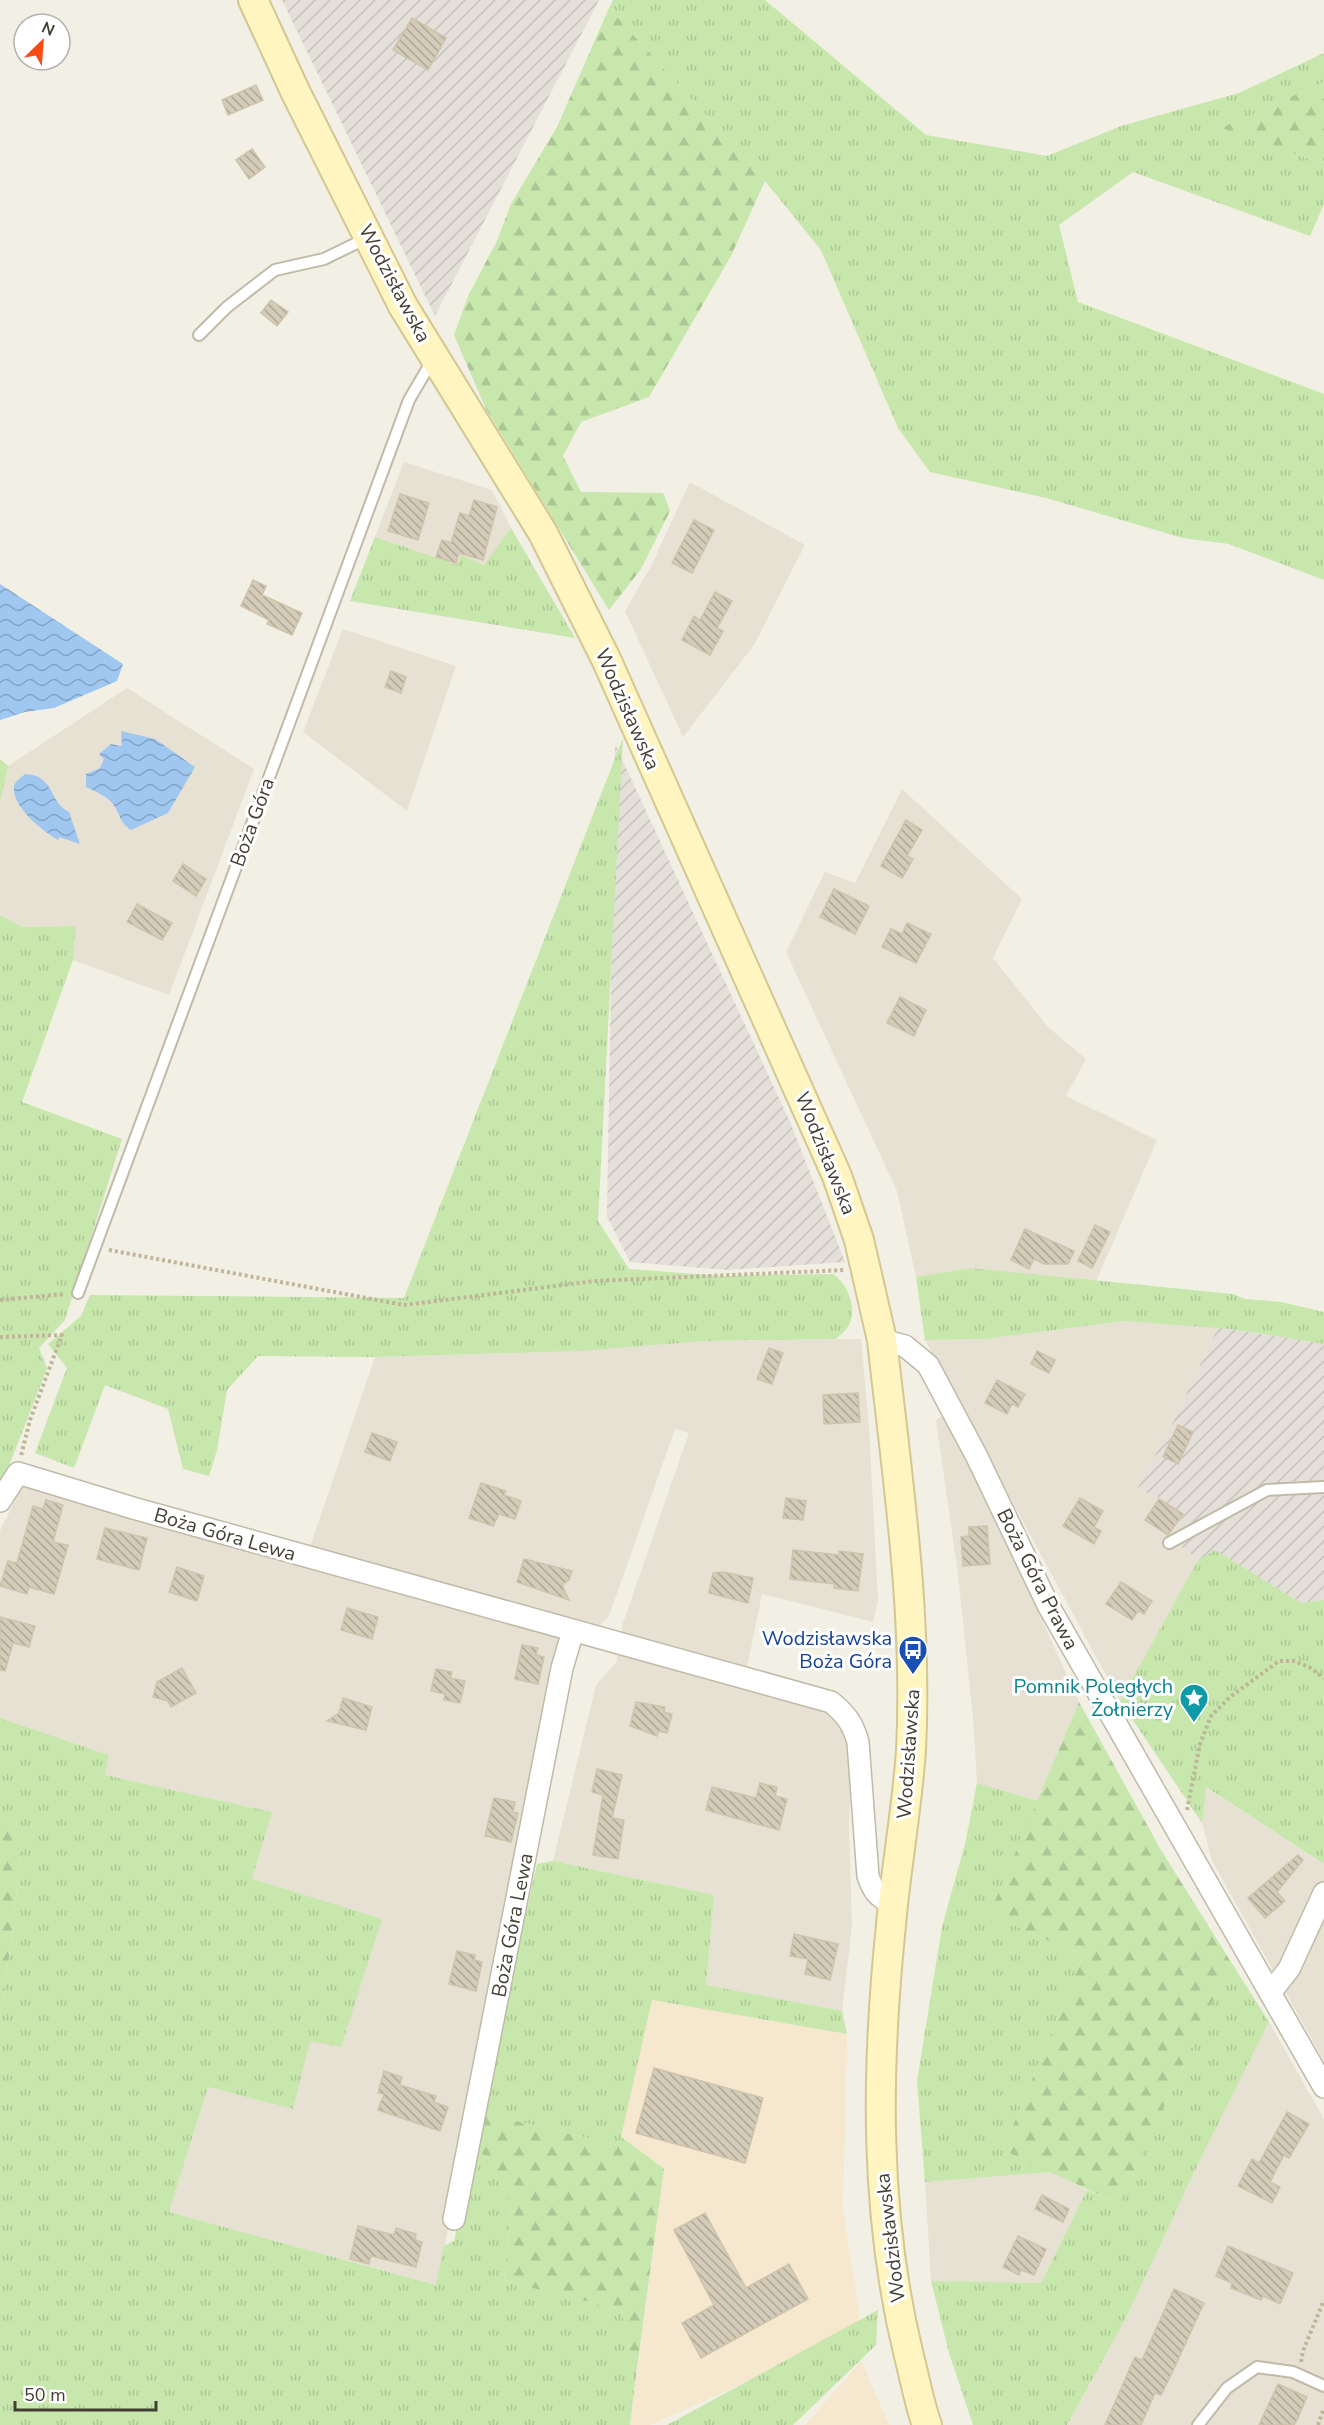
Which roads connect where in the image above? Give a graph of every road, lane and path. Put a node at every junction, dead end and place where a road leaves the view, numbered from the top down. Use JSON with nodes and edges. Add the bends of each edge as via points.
{"nodes":[{"id":1,"x":254,"y":0,"type":"edge"},
{"id":2,"x":369,"y":237,"type":"junction"},
{"id":3,"x":199,"y":335,"type":"dead end"},
{"id":4,"x":435,"y":356,"type":"junction"},
{"id":5,"x":107,"y":1250,"type":"dead end"},
{"id":6,"x":866,"y":1269,"type":"junction"},
{"id":7,"x":78,"y":1293,"type":"joint"},
{"id":8,"x":0,"y":1300,"type":"edge"},
{"id":9,"x":0,"y":1336,"type":"edge"},
{"id":10,"x":882,"y":1340,"type":"junction"},
{"id":11,"x":18,"y":1473,"type":"junction"},
{"id":12,"x":1324,"y":1487,"type":"edge"},
{"id":13,"x":0,"y":1501,"type":"edge"},
{"id":14,"x":1169,"y":1543,"type":"dead end"},
{"id":15,"x":573,"y":1631,"type":"junction"},
{"id":16,"x":1324,"y":1678,"type":"edge"},
{"id":17,"x":1183,"y":1838,"type":"junction"},
{"id":18,"x":1324,"y":1893,"type":"edge"},
{"id":19,"x":893,"y":1903,"type":"junction"},
{"id":20,"x":1270,"y":1993,"type":"junction"},
{"id":21,"x":1324,"y":2087,"type":"edge"},
{"id":22,"x":454,"y":2219,"type":"dead end"},
{"id":23,"x":1324,"y":2300,"type":"edge"},
{"id":24,"x":1320,"y":2384,"type":"edge"},
{"id":25,"x":1324,"y":2408,"type":"edge"},
{"id":26,"x":927,"y":2425,"type":"edge"},
{"id":27,"x":1198,"y":2425,"type":"edge"},
{"id":28,"x":1318,"y":2425,"type":"edge"}],
"edges":[{"from":1,"to":2,"type":"main road","name":"Wodzisławska"},
{"from":2,"to":3,"type":"lane","via":[[324,260],[274,270]]},
{"from":2,"to":4,"type":"main road","name":"Wodzisławska","via":[[403,306]]},
{"from":4,"to":6,"type":"main road","name":"Wodzisławska","via":[[543,533],[606,659],[800,1088],[837,1176]]},
{"from":4,"to":7,"type":"lane","name":"Boża Góra","via":[[409,400]]},
{"from":5,"to":6,"type":"path","via":[[404,1305],[595,1281]]},
{"from":6,"to":10,"type":"main road","name":"Wodzisławska"},
{"from":7,"to":8,"type":"path"},
{"from":9,"to":11,"type":"path","via":[[62,1335],[30,1420]]},
{"from":10,"to":17,"type":"street","name":"Boża Góra Prawa","via":[[905,1346],[928,1365],[1048,1605],[1136,1763]]},
{"from":10,"to":19,"type":"main road","name":"Wodzisławska","via":[[905,1542],[913,1676],[910,1752]]},
{"from":11,"to":13,"type":"street"},
{"from":11,"to":15,"type":"street","name":"Boża Góra Lewa"},
{"from":12,"to":14,"type":"lane","via":[[1267,1490]]},
{"from":15,"to":19,"type":"street","name":"Boża Góra Lewa","via":[[831,1702],[845,1714],[858,1742],[872,1889]]},
{"from":15,"to":22,"type":"street","name":"Boża Góra Lewa","via":[[562,1668]]},
{"from":16,"to":17,"type":"path","via":[[1310,1667],[1279,1661],[1211,1716],[1191,1783]]},
{"from":17,"to":20,"type":"street","name":"Boża Góra Prawa"},
{"from":18,"to":20,"type":"street","via":[[1289,1969]]},
{"from":19,"to":26,"type":"main road","name":"Wodzisławska","via":[[879,2107],[884,2216],[901,2324]]},
{"from":20,"to":21,"type":"street","name":"Boża Góra Prawa"},
{"from":23,"to":24,"type":"path","via":[[1301,2362],[1313,2370]]},
{"from":24,"to":27,"type":"lane","via":[[1293,2372],[1257,2367],[1227,2388]]},
{"from":25,"to":28,"type":"path"}]}
